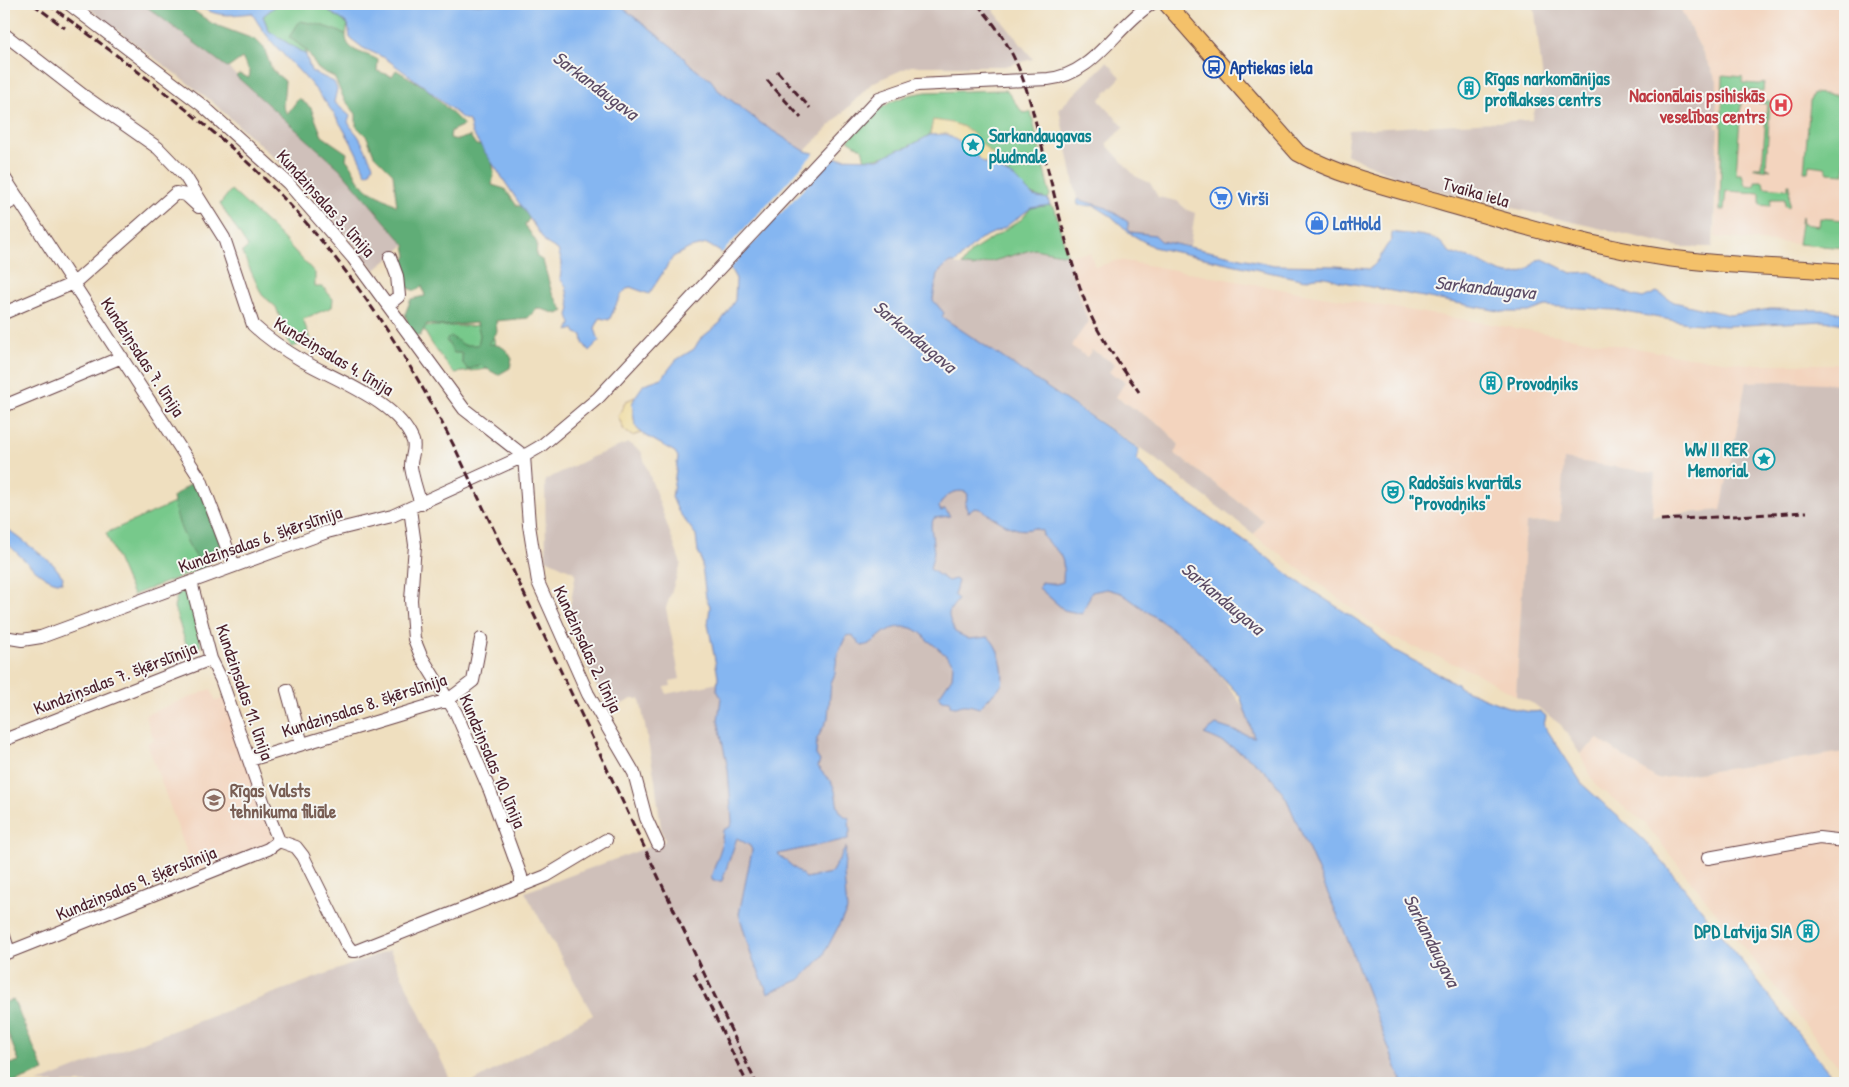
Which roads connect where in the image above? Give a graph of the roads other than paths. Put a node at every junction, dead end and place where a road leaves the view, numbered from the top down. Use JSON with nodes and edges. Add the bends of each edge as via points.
{"nodes":[{"id":1,"x":70,"y":4,"type":"edge"},
{"id":2,"x":1152,"y":4,"type":"edge"},
{"id":3,"x":1167,"y":4,"type":"edge"},
{"id":4,"x":4,"y":34,"type":"edge"},
{"id":5,"x":4,"y":177,"type":"edge"},
{"id":6,"x":18,"y":198,"type":"junction"},
{"id":7,"x":4,"y":206,"type":"edge"},
{"id":8,"x":211,"y":217,"type":"junction"},
{"id":9,"x":390,"y":257,"type":"dead end"},
{"id":10,"x":1845,"y":272,"type":"edge"},
{"id":11,"x":74,"y":283,"type":"junction"},
{"id":12,"x":388,"y":305,"type":"junction"},
{"id":13,"x":4,"y":313,"type":"edge"},
{"id":14,"x":122,"y":357,"type":"junction"},
{"id":15,"x":4,"y":406,"type":"edge"},
{"id":16,"x":524,"y":456,"type":"junction"},
{"id":17,"x":415,"y":507,"type":"junction"},
{"id":18,"x":234,"y":566,"type":"junction"},
{"id":19,"x":191,"y":582,"type":"junction"},
{"id":20,"x":4,"y":637,"type":"edge"},
{"id":21,"x":481,"y":639,"type":"dead end"},
{"id":22,"x":211,"y":659,"type":"junction"},
{"id":23,"x":288,"y":690,"type":"dead end"},
{"id":24,"x":448,"y":700,"type":"junction"},
{"id":25,"x":4,"y":740,"type":"edge"},
{"id":26,"x":302,"y":744,"type":"junction"},
{"id":27,"x":250,"y":760,"type":"junction"},
{"id":28,"x":606,"y":840,"type":"dead end"},
{"id":29,"x":279,"y":841,"type":"junction"},
{"id":30,"x":1845,"y":841,"type":"edge"},
{"id":31,"x":658,"y":844,"type":"dead end"},
{"id":32,"x":1708,"y":858,"type":"dead end"},
{"id":33,"x":522,"y":884,"type":"junction"},
{"id":34,"x":4,"y":936,"type":"edge"},
{"id":35,"x":6,"y":953,"type":"edge"}],
"edges":[{"from":1,"to":12,"type":"street","name":"Kundziņsalas 3. līnija","via":[[203,106],[264,160],[332,231]]},
{"from":2,"to":16,"type":"street","name":"Kundziņsalas 6. šķērslīnija","via":[[1085,65],[1068,76],[1048,80],[930,84],[901,89],[879,98],[598,398],[541,446]]},
{"from":3,"to":10,"type":"main road","name":"Tvaika iela","via":[[1298,153],[1324,165],[1509,222],[1634,252],[1683,260]]},
{"from":4,"to":8,"type":"street","name":"Kundziņsalas 4. līnija","via":[[158,148],[185,176]]},
{"from":5,"to":6,"type":"street","name":"Kundziņsalas 7. līnija"},
{"from":6,"to":7,"type":"street"},
{"from":6,"to":11,"type":"street","name":"Kundziņsalas 7. līnija"},
{"from":8,"to":11,"type":"street","via":[[186,195],[176,194]]},
{"from":8,"to":17,"type":"street","name":"Kundziņsalas 4. līnija","via":[[224,238],[253,325],[301,360],[382,404],[408,431],[415,450],[411,465]]},
{"from":9,"to":12,"type":"street","via":[[397,276],[399,296]]},
{"from":11,"to":13,"type":"street"},
{"from":11,"to":14,"type":"street","name":"Kundziņsalas 7. līnija"},
{"from":12,"to":16,"type":"street","name":"Kundziņsalas 3. līnija","via":[[464,409]]},
{"from":14,"to":15,"type":"street"},
{"from":14,"to":18,"type":"street","name":"Kundziņsalas 7. līnija","via":[[201,480]]},
{"from":16,"to":17,"type":"street","name":"Kundziņsalas 6. šķērslīnija"},
{"from":16,"to":31,"type":"street","name":"Kundziņsalas 2. līnija","via":[[529,525],[538,582],[588,694],[634,773],[646,818]]},
{"from":17,"to":18,"type":"street","name":"Kundziņsalas 6. šķērslīnija","via":[[327,532]]},
{"from":17,"to":24,"type":"street","name":"Kundziņsalas 10. līnija","via":[[411,600],[414,638],[421,656]]},
{"from":18,"to":19,"type":"street","name":"Kundziņsalas 6. šķērslīnija"},
{"from":19,"to":20,"type":"street","name":"Kundziņsalas 6. šķērslīnija","via":[[41,638],[22,640]]},
{"from":19,"to":22,"type":"street","name":"Kundziņsalas 11. līnija"},
{"from":21,"to":24,"type":"street","name":"Kundziņsalas 8. šķērslīnija","via":[[473,681]]},
{"from":22,"to":25,"type":"street","name":"Kundziņsalas 7. šķērslīnija"},
{"from":22,"to":27,"type":"street","name":"Kundziņsalas 11. līnija"},
{"from":23,"to":26,"type":"street"},
{"from":24,"to":26,"type":"street","name":"Kundziņsalas 8. šķērslīnija"},
{"from":24,"to":33,"type":"street","name":"Kundziņsalas 10. līnija","via":[[490,791]]},
{"from":26,"to":27,"type":"street","name":"Kundziņsalas 8. šķērslīnija"},
{"from":27,"to":29,"type":"street","name":"Kundziņsalas 11. līnija"},
{"from":28,"to":33,"type":"street","via":[[546,876]]},
{"from":29,"to":33,"type":"street","via":[[296,847],[303,856],[352,951]]},
{"from":29,"to":35,"type":"street","name":"Kundziņsalas 9. šķērslīnija","via":[[268,849]]},
{"from":30,"to":32,"type":"street","via":[[1818,838]]},
{"from":34,"to":35,"type":"street"}]}
